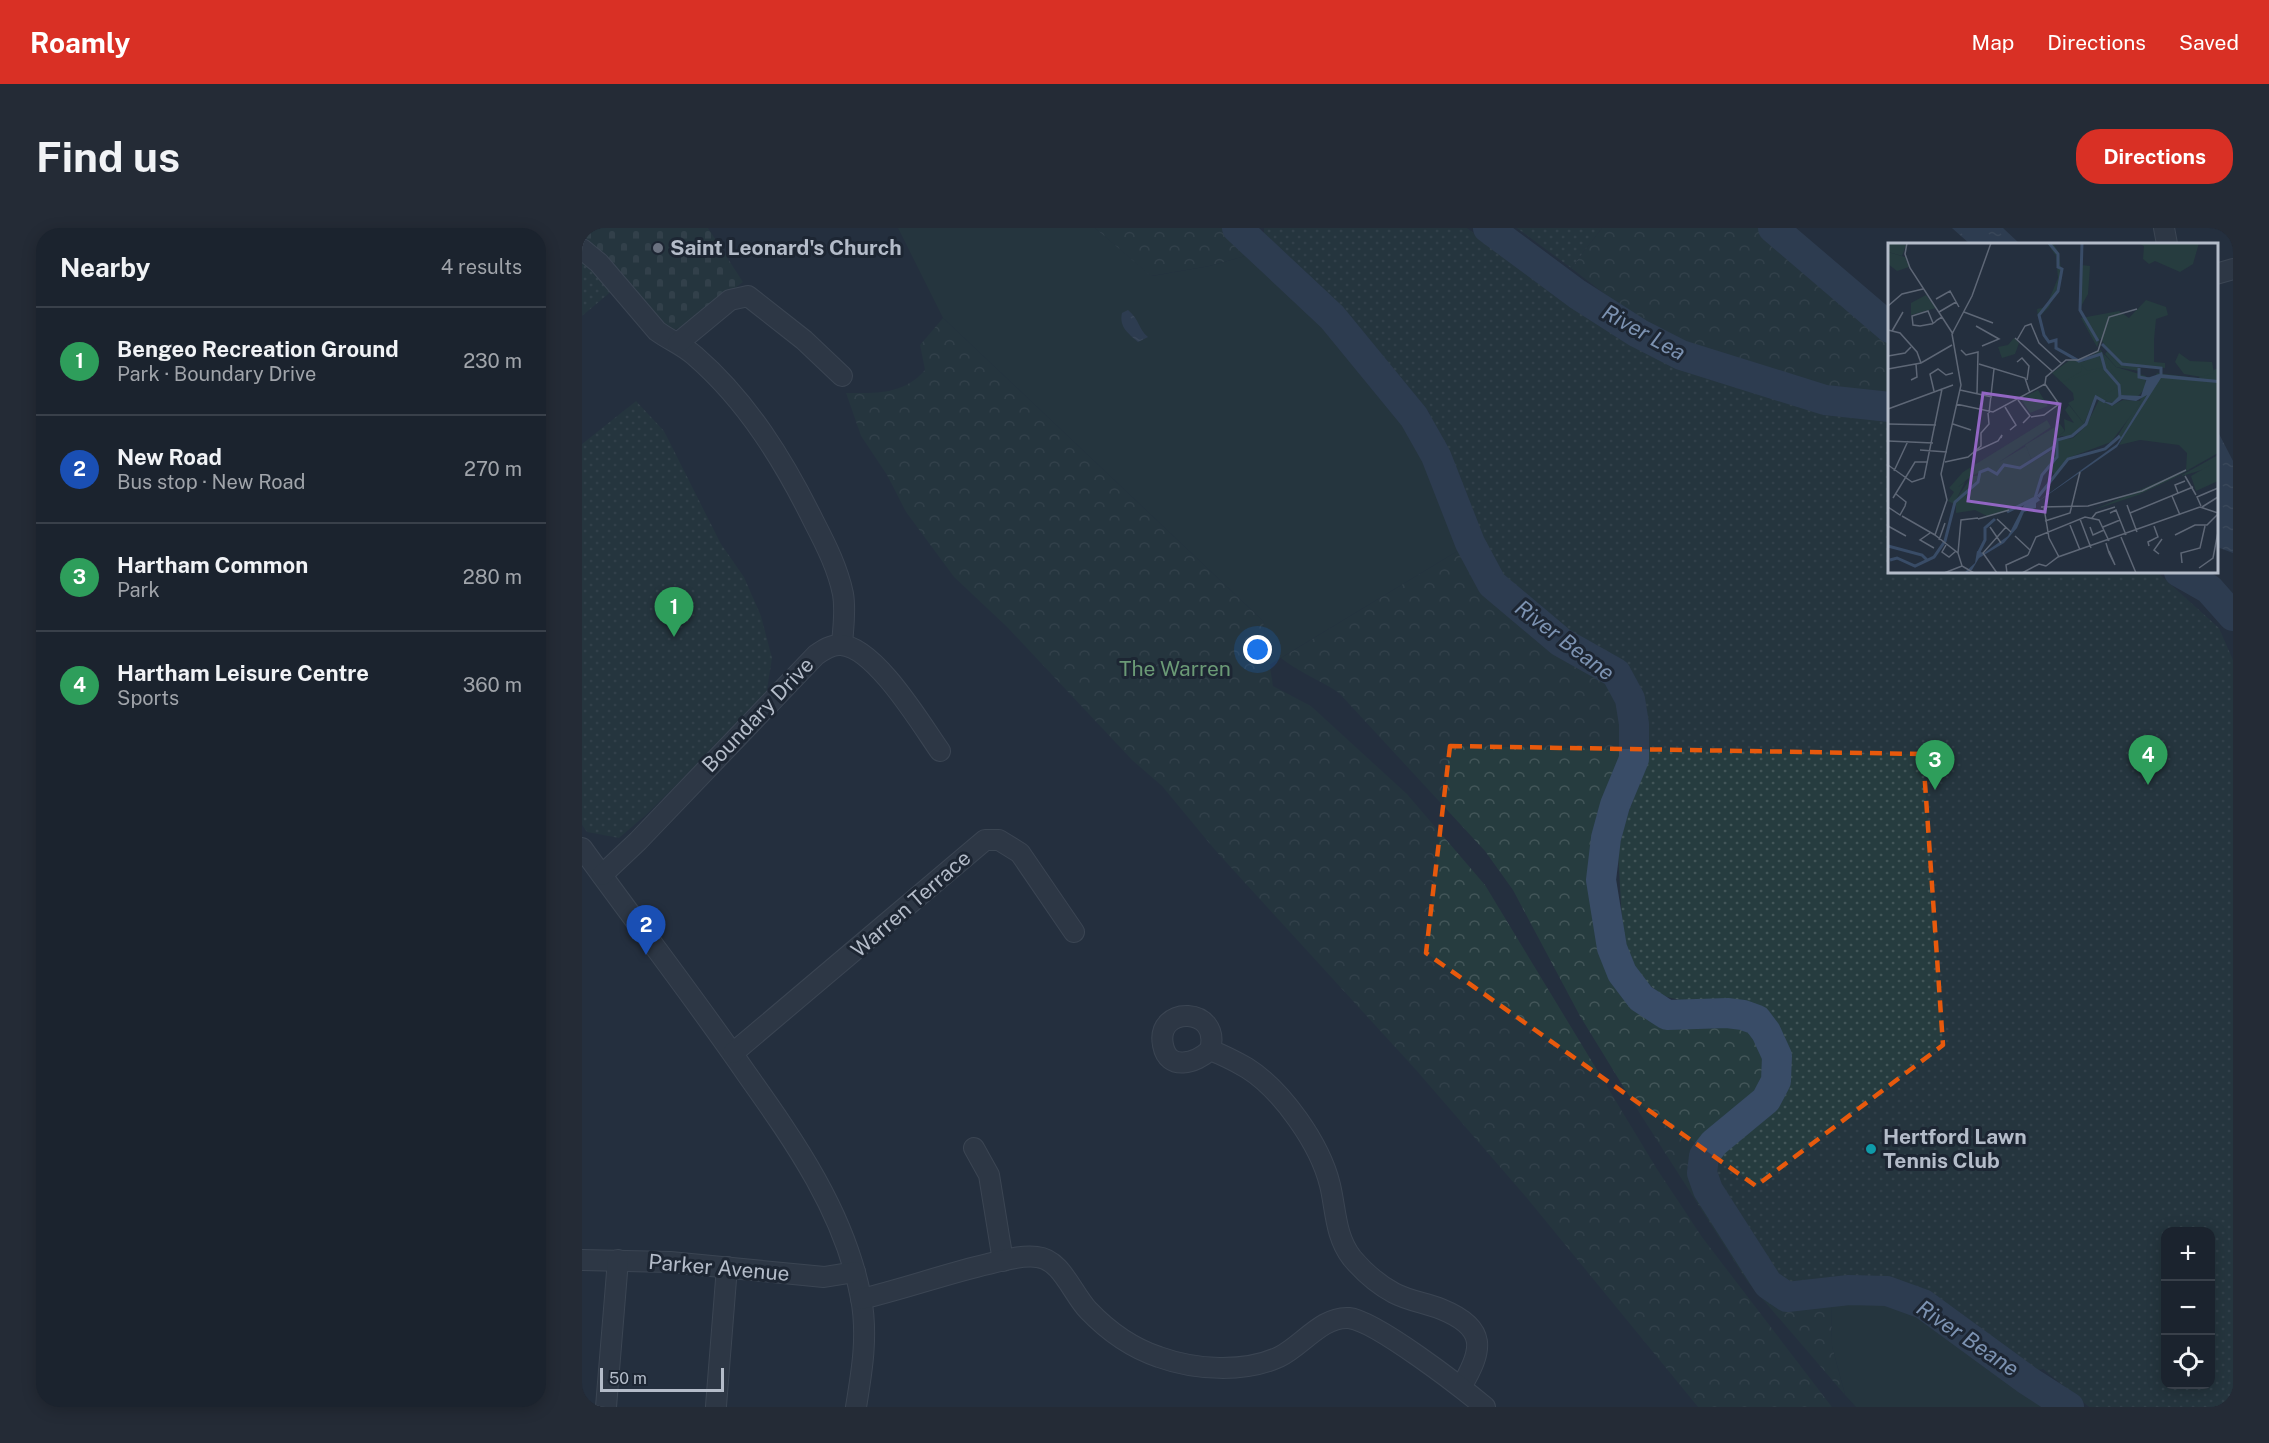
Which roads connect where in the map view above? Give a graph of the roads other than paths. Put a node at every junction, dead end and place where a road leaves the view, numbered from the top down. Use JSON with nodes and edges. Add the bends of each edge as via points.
{"nodes":[{"id":1,"x":2164,"y":228,"type":"edge"},
{"id":2,"x":2168,"y":243,"type":"edge"},
{"id":3,"x":582,"y":249,"type":"edge"},
{"id":4,"x":2233,"y":269,"type":"edge"},
{"id":5,"x":2218,"y":274,"type":"edge"},
{"id":6,"x":678,"y":343,"type":"junction"},
{"id":7,"x":842,"y":376,"type":"dead end"},
{"id":8,"x":842,"y":645,"type":"junction"},
{"id":9,"x":940,"y":751,"type":"dead end"},
{"id":10,"x":582,"y":848,"type":"edge"},
{"id":11,"x":602,"y":875,"type":"junction"},
{"id":12,"x":1074,"y":932,"type":"dead end"},
{"id":13,"x":1210,"y":1050,"type":"dead end"},
{"id":14,"x":733,"y":1053,"type":"junction"},
{"id":15,"x":974,"y":1148,"type":"dead end"},
{"id":16,"x":582,"y":1260,"type":"edge"},
{"id":17,"x":618,"y":1260,"type":"junction"},
{"id":18,"x":1003,"y":1261,"type":"junction"},
{"id":19,"x":726,"y":1267,"type":"junction"},
{"id":20,"x":855,"y":1272,"type":"junction"},
{"id":21,"x":861,"y":1299,"type":"junction"},
{"id":22,"x":1461,"y":1387,"type":"junction"},
{"id":23,"x":716,"y":1406,"type":"edge"},
{"id":24,"x":606,"y":1407,"type":"edge"},
{"id":25,"x":856,"y":1407,"type":"edge"},
{"id":26,"x":1485,"y":1407,"type":"edge"}],
"edges":[{"from":1,"to":2,"type":"street"},
{"from":3,"to":6,"type":"street","via":[[599,263],[657,331]]},
{"from":4,"to":5,"type":"street"},
{"from":6,"to":7,"type":"street","via":[[729,300],[748,296]]},
{"from":6,"to":8,"type":"street","via":[[709,368],[749,414],[800,494],[839,578],[844,616]]},
{"from":8,"to":9,"type":"street","via":[[856,649],[884,674]]},
{"from":8,"to":11,"type":"street","name":"Boundary Drive","via":[[825,648],[816,655]]},
{"from":10,"to":11,"type":"street"},
{"from":11,"to":14,"type":"street"},
{"from":12,"to":14,"type":"street","name":"Warren Terrace","via":[[1020,853],[999,840],[985,840]]},
{"from":13,"to":22,"type":"street","via":[[1248,1068],[1267,1083],[1306,1130],[1325,1168],[1338,1231],[1362,1269],[1393,1293],[1442,1309],[1470,1326],[1477,1354]]},
{"from":14,"to":20,"type":"street","via":[[823,1191]]},
{"from":15,"to":18,"type":"street","via":[[989,1175]]},
{"from":16,"to":17,"type":"street","name":"Parker Avenue"},
{"from":17,"to":19,"type":"street","name":"Parker Avenue"},
{"from":17,"to":24,"type":"street"},
{"from":18,"to":21,"type":"street"},
{"from":18,"to":22,"type":"street","via":[[1034,1256],[1051,1261],[1074,1294],[1103,1324],[1138,1349],[1177,1363],[1216,1367],[1256,1364],[1279,1357],[1326,1324],[1353,1319],[1378,1331]]},
{"from":19,"to":20,"type":"street","name":"Parker Avenue","via":[[824,1277]]},
{"from":19,"to":23,"type":"street"},
{"from":20,"to":21,"type":"street"},
{"from":21,"to":25,"type":"street","via":[[865,1338]]},
{"from":22,"to":26,"type":"street"}]}
